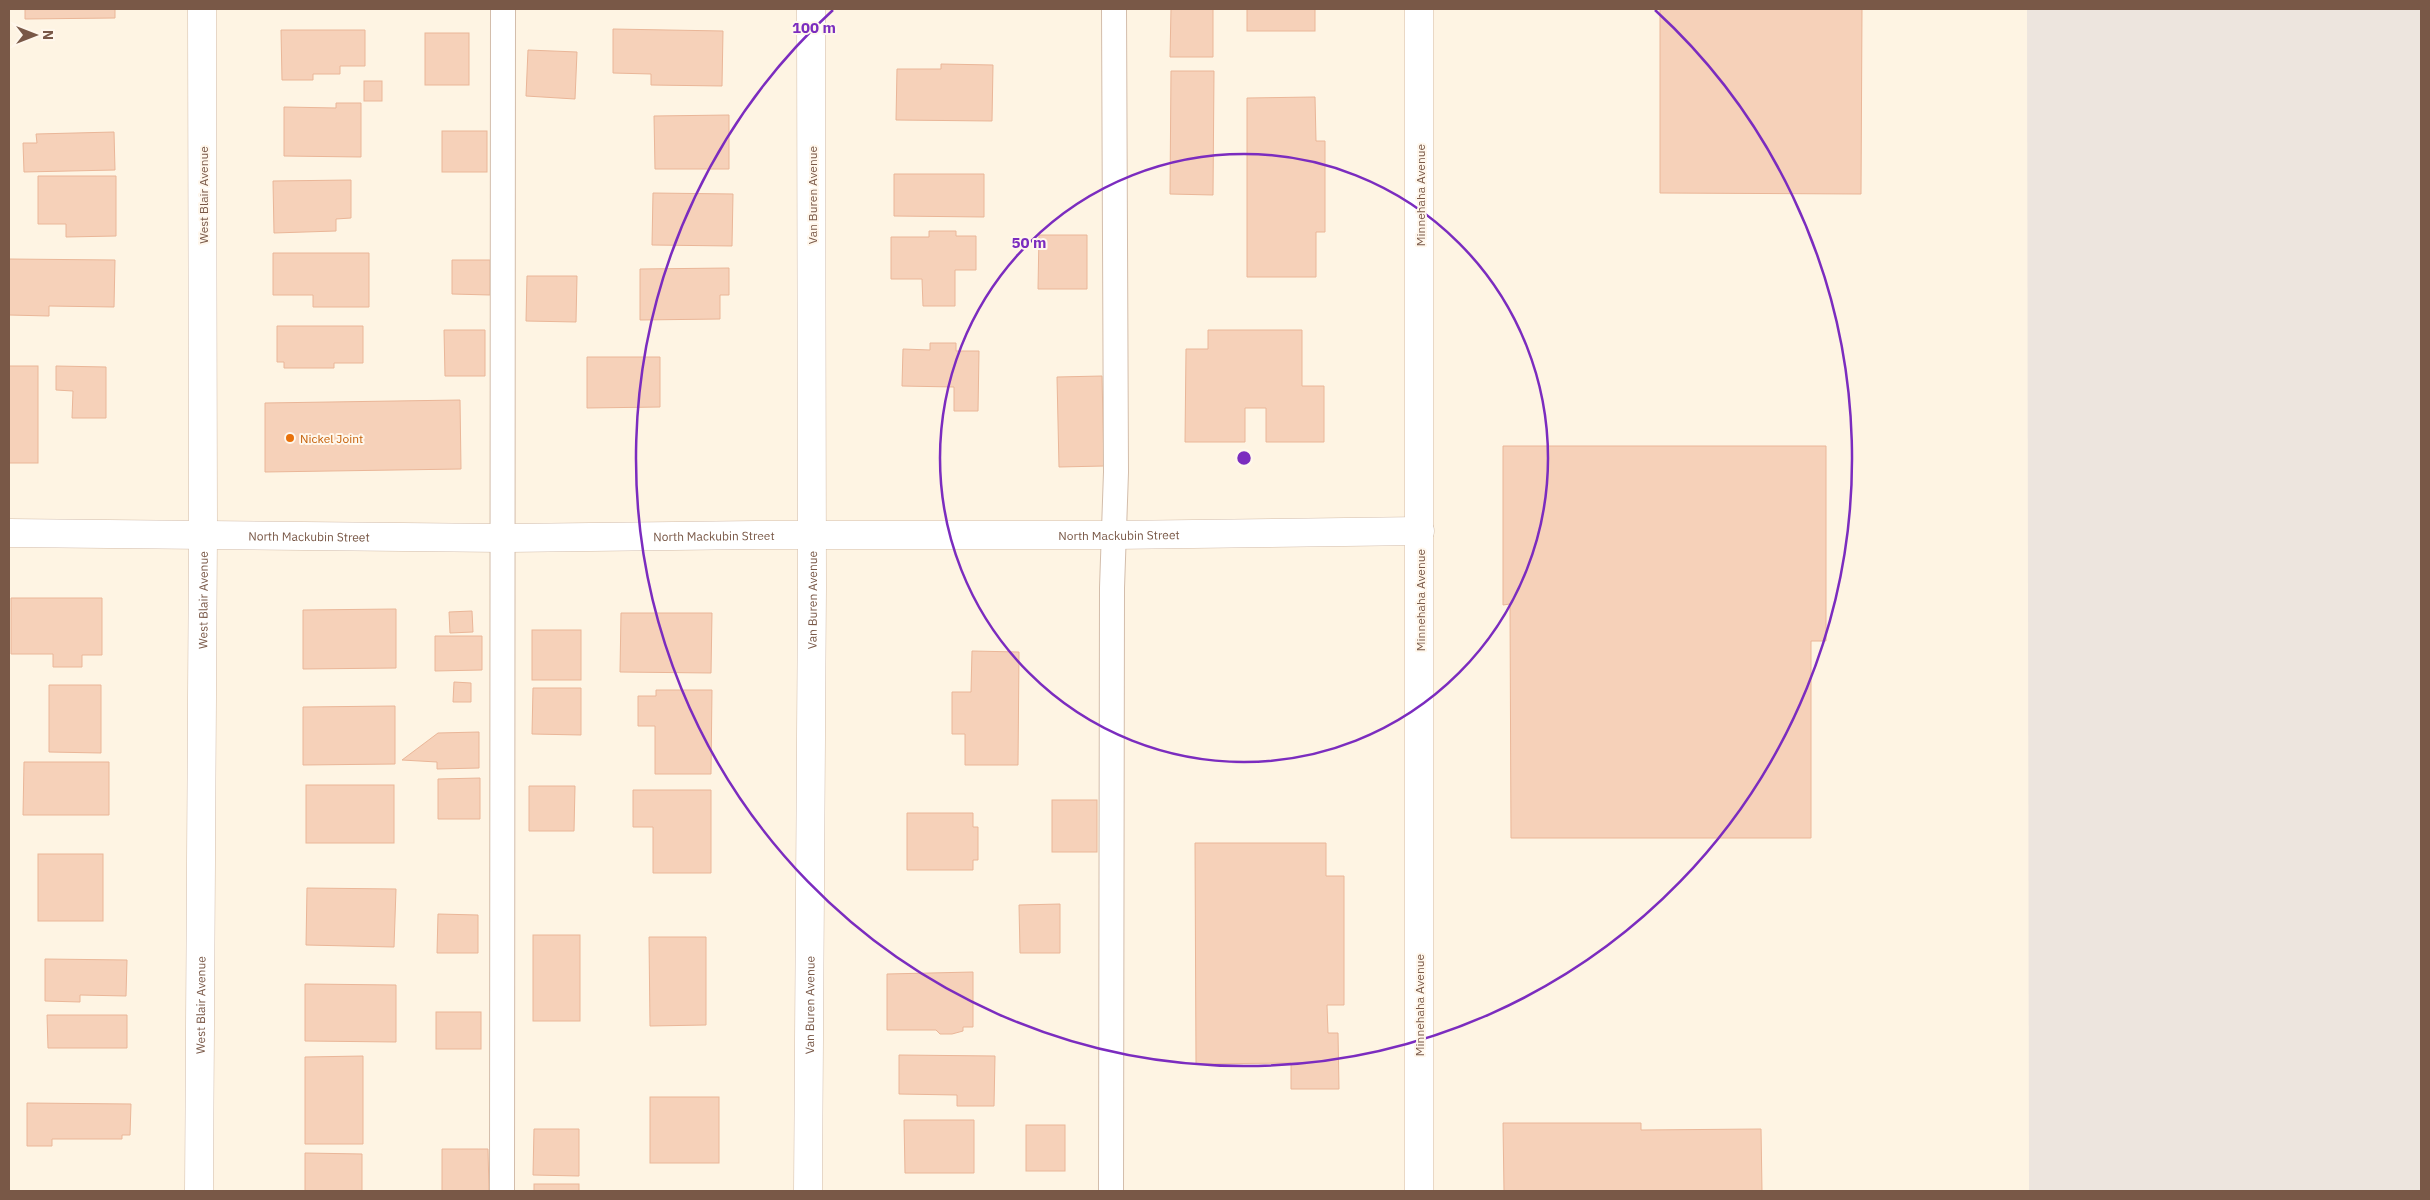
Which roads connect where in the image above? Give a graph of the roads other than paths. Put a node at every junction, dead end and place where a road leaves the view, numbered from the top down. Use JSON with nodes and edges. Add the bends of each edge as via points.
{"nodes":[{"id":1,"x":202,"y":9,"type":"edge"},
{"id":2,"x":504,"y":9,"type":"edge"},
{"id":3,"x":811,"y":9,"type":"edge"},
{"id":4,"x":1114,"y":9,"type":"edge"},
{"id":5,"x":1419,"y":9,"type":"edge"},
{"id":6,"x":1420,"y":531,"type":"junction"},
{"id":7,"x":9,"y":533,"type":"edge"},
{"id":8,"x":203,"y":533,"type":"junction"},
{"id":9,"x":812,"y":535,"type":"junction"},
{"id":10,"x":1114,"y":535,"type":"junction"},
{"id":11,"x":502,"y":538,"type":"junction"},
{"id":12,"x":199,"y":1191,"type":"edge"},
{"id":13,"x":502,"y":1191,"type":"edge"},
{"id":14,"x":808,"y":1191,"type":"edge"},
{"id":15,"x":1111,"y":1191,"type":"edge"},
{"id":16,"x":1418,"y":1191,"type":"edge"}],
"edges":[{"from":1,"to":8,"type":"street","name":"West Blair Avenue"},
{"from":2,"to":11,"type":"lane"},
{"from":3,"to":9,"type":"street","name":"Van Buren Avenue"},
{"from":4,"to":10,"type":"lane"},
{"from":5,"to":6,"type":"street","name":"Minnehaha Avenue"},
{"from":6,"to":10,"type":"street","name":"North Mackubin Street"},
{"from":6,"to":16,"type":"street","name":"Minnehaha Avenue"},
{"from":7,"to":8,"type":"street","name":"North Mackubin Street"},
{"from":8,"to":11,"type":"street","name":"North Mackubin Street"},
{"from":8,"to":12,"type":"street","name":"West Blair Avenue"},
{"from":9,"to":10,"type":"street","name":"North Mackubin Street"},
{"from":9,"to":11,"type":"street","name":"North Mackubin Street"},
{"from":9,"to":14,"type":"street","name":"Van Buren Avenue"},
{"from":10,"to":15,"type":"lane"},
{"from":11,"to":13,"type":"lane"}]}
